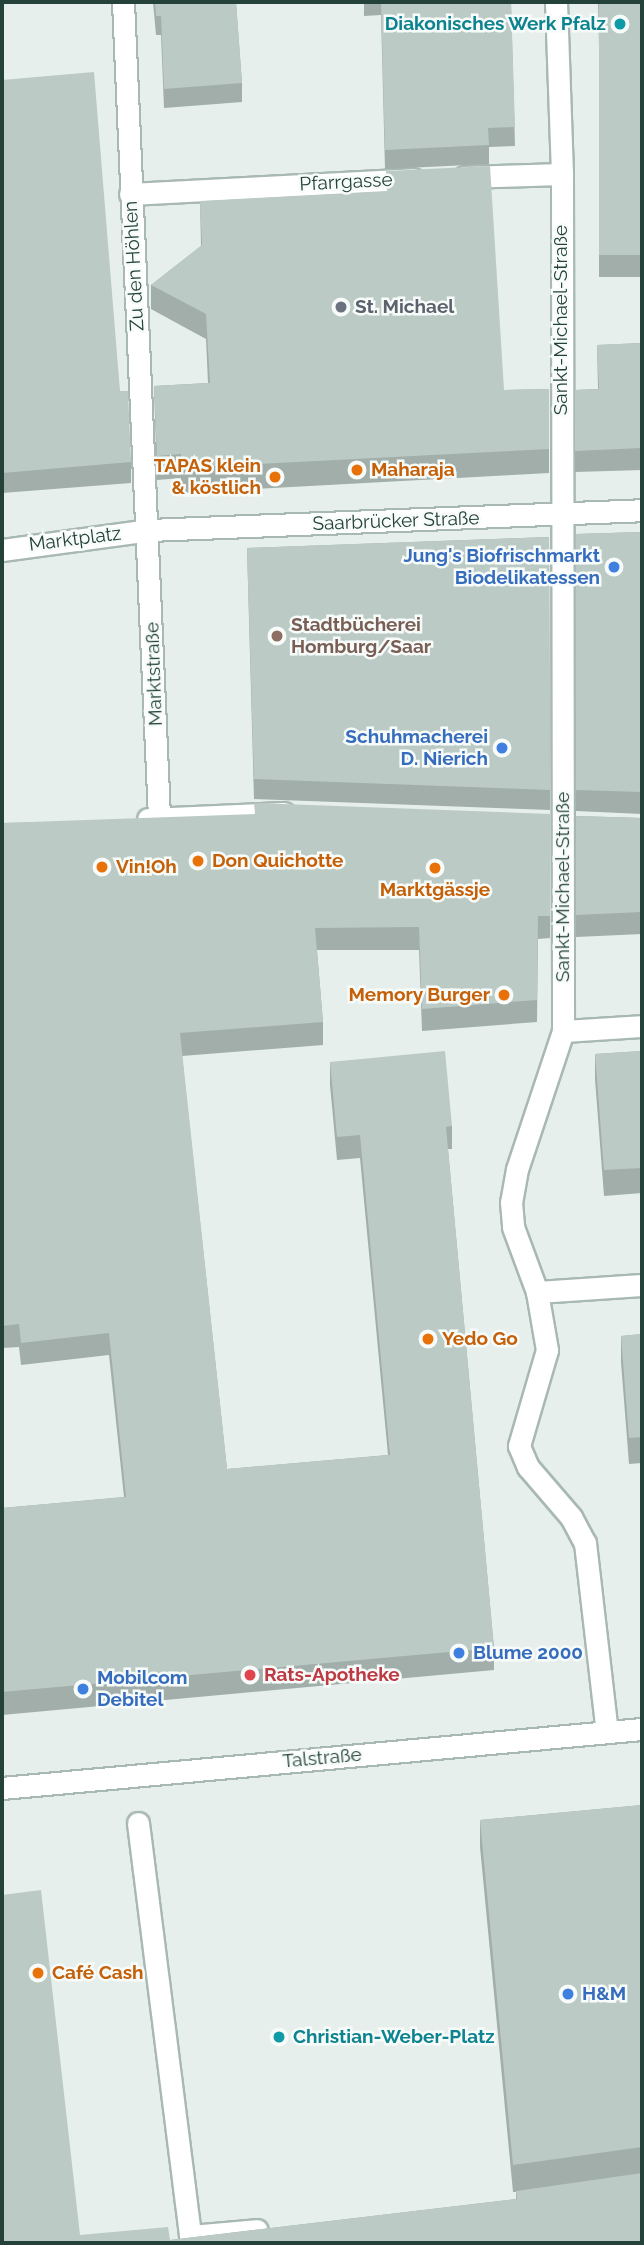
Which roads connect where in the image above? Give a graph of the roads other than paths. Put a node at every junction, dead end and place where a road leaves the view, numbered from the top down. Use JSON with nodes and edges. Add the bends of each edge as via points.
{"nodes":[{"id":1,"x":123,"y":2,"type":"edge"},
{"id":2,"x":556,"y":2,"type":"edge"},
{"id":3,"x":562,"y":174,"type":"junction"},
{"id":4,"x":130,"y":194,"type":"junction"},
{"id":5,"x":642,"y":510,"type":"edge"},
{"id":6,"x":559,"y":514,"type":"junction"},
{"id":7,"x":149,"y":530,"type":"junction"},
{"id":8,"x":2,"y":550,"type":"edge"},
{"id":9,"x":312,"y":814,"type":"edge"},
{"id":10,"x":159,"y":818,"type":"junction"},
{"id":11,"x":120,"y":820,"type":"edge"},
{"id":12,"x":538,"y":820,"type":"edge"},
{"id":13,"x":564,"y":823,"type":"junction"},
{"id":14,"x":589,"y":826,"type":"edge"},
{"id":15,"x":642,"y":1026,"type":"edge"},
{"id":16,"x":563,"y":1031,"type":"junction"},
{"id":17,"x":642,"y":1285,"type":"edge"},
{"id":18,"x":537,"y":1292,"type":"junction"},
{"id":19,"x":642,"y":1729,"type":"edge"},
{"id":20,"x":607,"y":1732,"type":"junction"},
{"id":21,"x":2,"y":1788,"type":"edge"},
{"id":22,"x":138,"y":1824,"type":"dead end"},
{"id":23,"x":273,"y":2229,"type":"edge"},
{"id":24,"x":190,"y":2240,"type":"edge"}],
"edges":[{"from":1,"to":4,"type":"street","name":"Zu den Höhlen"},
{"from":2,"to":3,"type":"street","name":"Sankt-Michael-Straße"},
{"from":3,"to":4,"type":"street","name":"Pfarrgasse"},
{"from":3,"to":6,"type":"street","name":"Sankt-Michael-Straße"},
{"from":4,"to":7,"type":"street","name":"Zu den Höhlen"},
{"from":5,"to":6,"type":"street","name":"Saarbrücker Straße"},
{"from":6,"to":7,"type":"street","name":"Saarbrücker Straße"},
{"from":6,"to":13,"type":"street","name":"Sankt-Michael-Straße"},
{"from":7,"to":8,"type":"street","name":"Marktplatz"},
{"from":7,"to":10,"type":"street","name":"Marktstraße"},
{"from":9,"to":10,"type":"street"},
{"from":10,"to":11,"type":"street"},
{"from":12,"to":13,"type":"street"},
{"from":13,"to":14,"type":"street"},
{"from":13,"to":16,"type":"street","name":"Sankt-Michael-Straße"},
{"from":15,"to":16,"type":"street"},
{"from":16,"to":18,"type":"street","name":"Sankt-Michael-Straße","via":[[516,1169],[511,1202],[513,1227]]},
{"from":17,"to":18,"type":"street"},
{"from":18,"to":20,"type":"street","name":"Sankt-Michael-Straße","via":[[547,1350],[519,1446],[527,1467],[571,1517],[585,1543]]},
{"from":19,"to":20,"type":"street","name":"Talstraße"},
{"from":20,"to":21,"type":"street","name":"Talstraße"},
{"from":22,"to":24,"type":"street"},
{"from":23,"to":24,"type":"street"}]}
